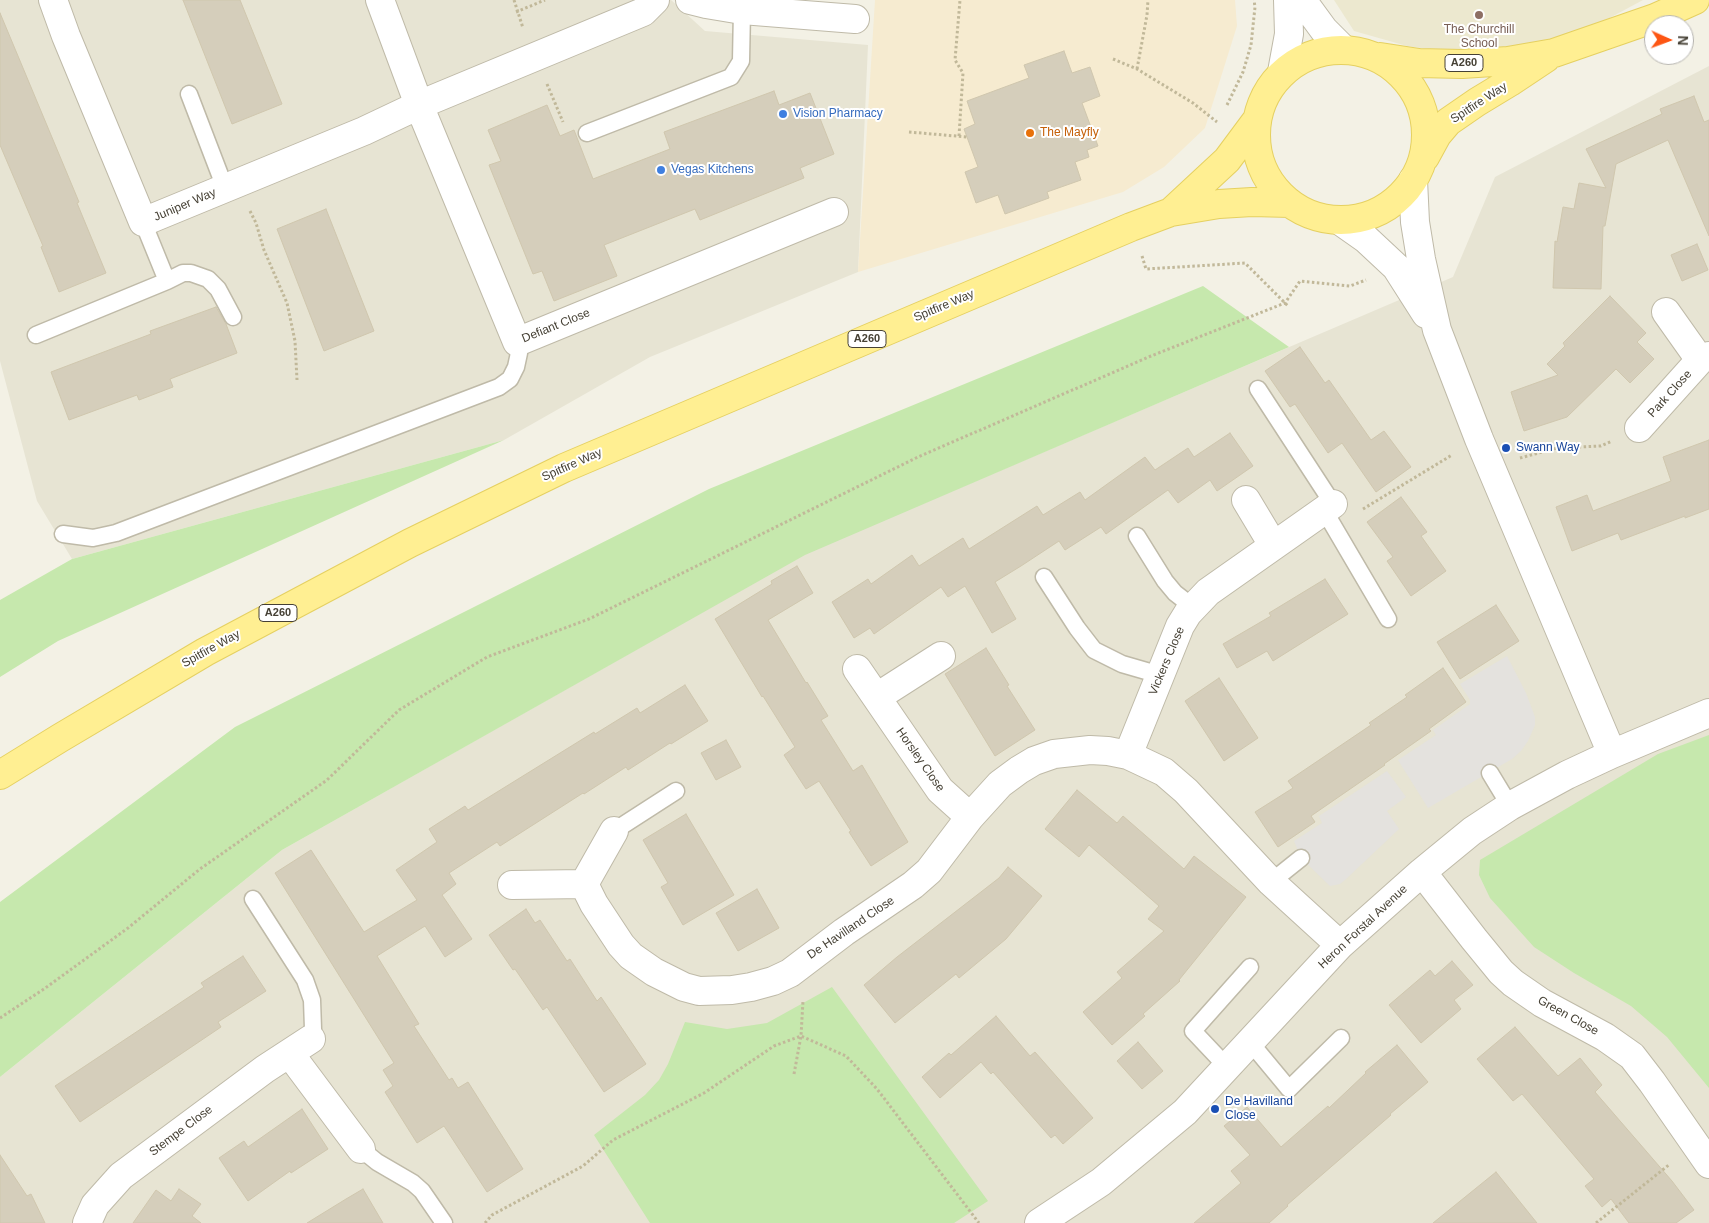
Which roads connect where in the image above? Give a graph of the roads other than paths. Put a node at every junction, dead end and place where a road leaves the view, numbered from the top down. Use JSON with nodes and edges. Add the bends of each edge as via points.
{"nodes":[{"id":1,"x":53,"y":0,"type":"edge"},
{"id":2,"x":380,"y":0,"type":"edge"},
{"id":3,"x":655,"y":0,"type":"edge"},
{"id":4,"x":690,"y":0,"type":"edge"},
{"id":5,"x":1288,"y":0,"type":"edge"},
{"id":6,"x":1302,"y":0,"type":"edge"},
{"id":7,"x":1695,"y":0,"type":"edge"},
{"id":8,"x":742,"y":10,"type":"junction"},
{"id":9,"x":855,"y":19,"type":"dead end"},
{"id":10,"x":1344,"y":49,"type":"junction"},
{"id":11,"x":1554,"y":53,"type":"junction"},
{"id":12,"x":1375,"y":56,"type":"junction"},
{"id":13,"x":1282,"y":72,"type":"junction"},
{"id":14,"x":189,"y":94,"type":"dead end"},
{"id":15,"x":419,"y":104,"type":"junction"},
{"id":16,"x":1256,"y":120,"type":"junction"},
{"id":17,"x":587,"y":134,"type":"dead end"},
{"id":18,"x":1416,"y":174,"type":"junction"},
{"id":19,"x":231,"y":186,"type":"junction"},
{"id":20,"x":1290,"y":203,"type":"junction"},
{"id":21,"x":834,"y":212,"type":"dead end"},
{"id":22,"x":1171,"y":212,"type":"junction"},
{"id":23,"x":1339,"y":220,"type":"junction"},
{"id":24,"x":143,"y":222,"type":"junction"},
{"id":25,"x":167,"y":280,"type":"junction"},
{"id":26,"x":1666,"y":312,"type":"dead end"},
{"id":27,"x":233,"y":317,"type":"dead end"},
{"id":28,"x":1437,"y":330,"type":"junction"},
{"id":29,"x":36,"y":335,"type":"dead end"},
{"id":30,"x":517,"y":342,"type":"junction"},
{"id":31,"x":1704,"y":358,"type":"edge"},
{"id":32,"x":1258,"y":389,"type":"dead end"},
{"id":33,"x":1639,"y":428,"type":"dead end"},
{"id":34,"x":1246,"y":500,"type":"dead end"},
{"id":35,"x":1328,"y":507,"type":"junction"},
{"id":36,"x":63,"y":534,"type":"dead end"},
{"id":37,"x":1137,"y":536,"type":"dead end"},
{"id":38,"x":1273,"y":545,"type":"junction"},
{"id":39,"x":1044,"y":578,"type":"dead end"},
{"id":40,"x":1193,"y":607,"type":"junction"},
{"id":41,"x":1388,"y":619,"type":"dead end"},
{"id":42,"x":941,"y":656,"type":"dead end"},
{"id":43,"x":857,"y":668,"type":"dead end"},
{"id":44,"x":1160,"y":675,"type":"junction"},
{"id":45,"x":877,"y":697,"type":"junction"},
{"id":46,"x":1709,"y":713,"type":"edge"},
{"id":47,"x":1612,"y":754,"type":"junction"},
{"id":48,"x":1128,"y":755,"type":"junction"},
{"id":49,"x":1490,"y":773,"type":"dead end"},
{"id":50,"x":0,"y":775,"type":"edge"},
{"id":51,"x":676,"y":791,"type":"dead end"},
{"id":52,"x":1510,"y":806,"type":"junction"},
{"id":53,"x":970,"y":817,"type":"junction"},
{"id":54,"x":614,"y":831,"type":"joint"},
{"id":55,"x":1301,"y":858,"type":"dead end"},
{"id":56,"x":1422,"y":872,"type":"junction"},
{"id":57,"x":1271,"y":882,"type":"junction"},
{"id":58,"x":584,"y":884,"type":"junction"},
{"id":59,"x":512,"y":885,"type":"dead end"},
{"id":60,"x":253,"y":899,"type":"dead end"},
{"id":61,"x":1340,"y":945,"type":"junction"},
{"id":62,"x":1250,"y":967,"type":"dead end"},
{"id":63,"x":1340,"y":1038,"type":"dead end"},
{"id":64,"x":1250,"y":1042,"type":"junction"},
{"id":65,"x":301,"y":1047,"type":"junction"},
{"id":66,"x":1226,"y":1067,"type":"junction"},
{"id":67,"x":361,"y":1149,"type":"joint"},
{"id":68,"x":1703,"y":1154,"type":"edge"},
{"id":69,"x":87,"y":1223,"type":"edge"},
{"id":70,"x":444,"y":1223,"type":"edge"},
{"id":71,"x":1039,"y":1223,"type":"edge"}],
"edges":[{"from":1,"to":24,"type":"street","name":"Juniper Way"},
{"from":2,"to":15,"type":"street","name":"Defiant Close"},
{"from":3,"to":15,"type":"street","via":[[643,12]]},
{"from":4,"to":8,"type":"street"},
{"from":5,"to":13,"type":"street","via":[[1289,34]]},
{"from":6,"to":10,"type":"street","via":[[1324,30]]},
{"from":7,"to":11,"type":"main road","name":"Spitfire Way","number":"A260","via":[[1655,18]]},
{"from":8,"to":9,"type":"street"},
{"from":8,"to":17,"type":"lane","via":[[740,61],[730,77]]},
{"from":10,"to":12,"type":"main road"},
{"from":10,"to":13,"type":"main road","via":[[1327,50],[1303,58]]},
{"from":11,"to":12,"type":"main road","name":"Spitfire Way","number":"A260","via":[[1462,64],[1419,63]]},
{"from":11,"to":18,"type":"main road","name":"Spitfire Way","number":"A260","via":[[1448,122],[1437,134]]},
{"from":12,"to":18,"type":"main road","via":[[1397,70],[1414,90],[1424,115],[1426,141]]},
{"from":13,"to":16,"type":"main road","via":[[1266,94]]},
{"from":14,"to":19,"type":"lane"},
{"from":15,"to":19,"type":"street","name":"Juniper Way","via":[[364,131]]},
{"from":15,"to":30,"type":"street","name":"Defiant Close"},
{"from":16,"to":20,"type":"main road","via":[[1255,144],[1261,167],[1273,187]]},
{"from":16,"to":22,"type":"main road","name":"Spitfire Way","number":"A260","via":[[1227,160]]},
{"from":18,"to":23,"type":"main road","via":[[1399,197],[1381,210],[1361,218]]},
{"from":18,"to":28,"type":"street","via":[[1416,231]]},
{"from":19,"to":24,"type":"street","name":"Juniper Way"},
{"from":20,"to":22,"type":"main road","name":"Spitfire Way","number":"A260","via":[[1236,203]]},
{"from":20,"to":23,"type":"main road","via":[[1313,216]]},
{"from":21,"to":30,"type":"street","name":"Defiant Close"},
{"from":22,"to":50,"type":"main road","name":"Spitfire Way","number":"A260","via":[[564,468],[410,543],[205,652]]},
{"from":23,"to":28,"type":"street","via":[[1366,239],[1396,267]]},
{"from":24,"to":25,"type":"lane"},
{"from":25,"to":27,"type":"lane","via":[[183,273],[208,279],[218,288]]},
{"from":25,"to":29,"type":"lane"},
{"from":26,"to":31,"type":"street","name":"Park Close"},
{"from":28,"to":47,"type":"street","via":[[1479,439]]},
{"from":30,"to":36,"type":"lane","via":[[516,367],[510,379],[499,387],[116,532],[93,538]]},
{"from":31,"to":33,"type":"street","name":"Park Close"},
{"from":32,"to":35,"type":"lane"},
{"from":34,"to":38,"type":"street"},
{"from":35,"to":38,"type":"street","name":"Vickers Close"},
{"from":35,"to":41,"type":"lane"},
{"from":37,"to":40,"type":"lane","via":[[1165,581]]},
{"from":38,"to":40,"type":"street","name":"Vickers Close","via":[[1208,592]]},
{"from":39,"to":44,"type":"lane","via":[[1094,650],[1122,664]]},
{"from":40,"to":44,"type":"street","name":"Vickers Close","via":[[1180,626]]},
{"from":42,"to":45,"type":"street"},
{"from":43,"to":45,"type":"street","name":"Horsley Close"},
{"from":44,"to":48,"type":"street","name":"Vickers Close"},
{"from":45,"to":53,"type":"street","name":"Horsley Close","via":[[940,790]]},
{"from":46,"to":47,"type":"street","name":"Heron Forstal Avenue"},
{"from":47,"to":52,"type":"street","name":"Heron Forstal Avenue"},
{"from":48,"to":53,"type":"street","name":"De Havilland Close","via":[[1081,751],[1054,754],[1034,761],[1000,784]]},
{"from":48,"to":57,"type":"street","name":"De Havilland Close","via":[[1164,772],[1186,791]]},
{"from":49,"to":52,"type":"lane"},
{"from":51,"to":54,"type":"lane"},
{"from":52,"to":56,"type":"street","name":"Heron Forstal Avenue","via":[[1472,831]]},
{"from":53,"to":58,"type":"street","name":"De Havilland Close","via":[[929,871],[893,900],[804,960],[790,973],[751,987],[699,991],[654,972],[631,956],[612,933]]},
{"from":54,"to":58,"type":"street"},
{"from":55,"to":57,"type":"lane"},
{"from":56,"to":61,"type":"street","name":"Heron Forstal Avenue"},
{"from":56,"to":68,"type":"street","name":"Green Close","via":[[1501,972],[1542,1003],[1605,1037],[1632,1056]]},
{"from":57,"to":61,"type":"street","name":"De Havilland Close"},
{"from":58,"to":59,"type":"street"},
{"from":60,"to":65,"type":"lane","via":[[305,980],[312,1000],[313,1029]]},
{"from":61,"to":64,"type":"street","name":"Heron Forstal Avenue"},
{"from":62,"to":66,"type":"lane","via":[[1193,1031]]},
{"from":63,"to":64,"type":"lane","via":[[1289,1089]]},
{"from":64,"to":66,"type":"street","name":"Heron Forstal Avenue"},
{"from":65,"to":67,"type":"street"},
{"from":65,"to":69,"type":"street","name":"Stempe Close","via":[[265,1069],[121,1176],[95,1205]]},
{"from":66,"to":71,"type":"street","name":"Heron Forstal Avenue","via":[[1185,1112],[1136,1154],[1101,1182]]},
{"from":67,"to":70,"type":"lane","via":[[422,1191]]}]}
